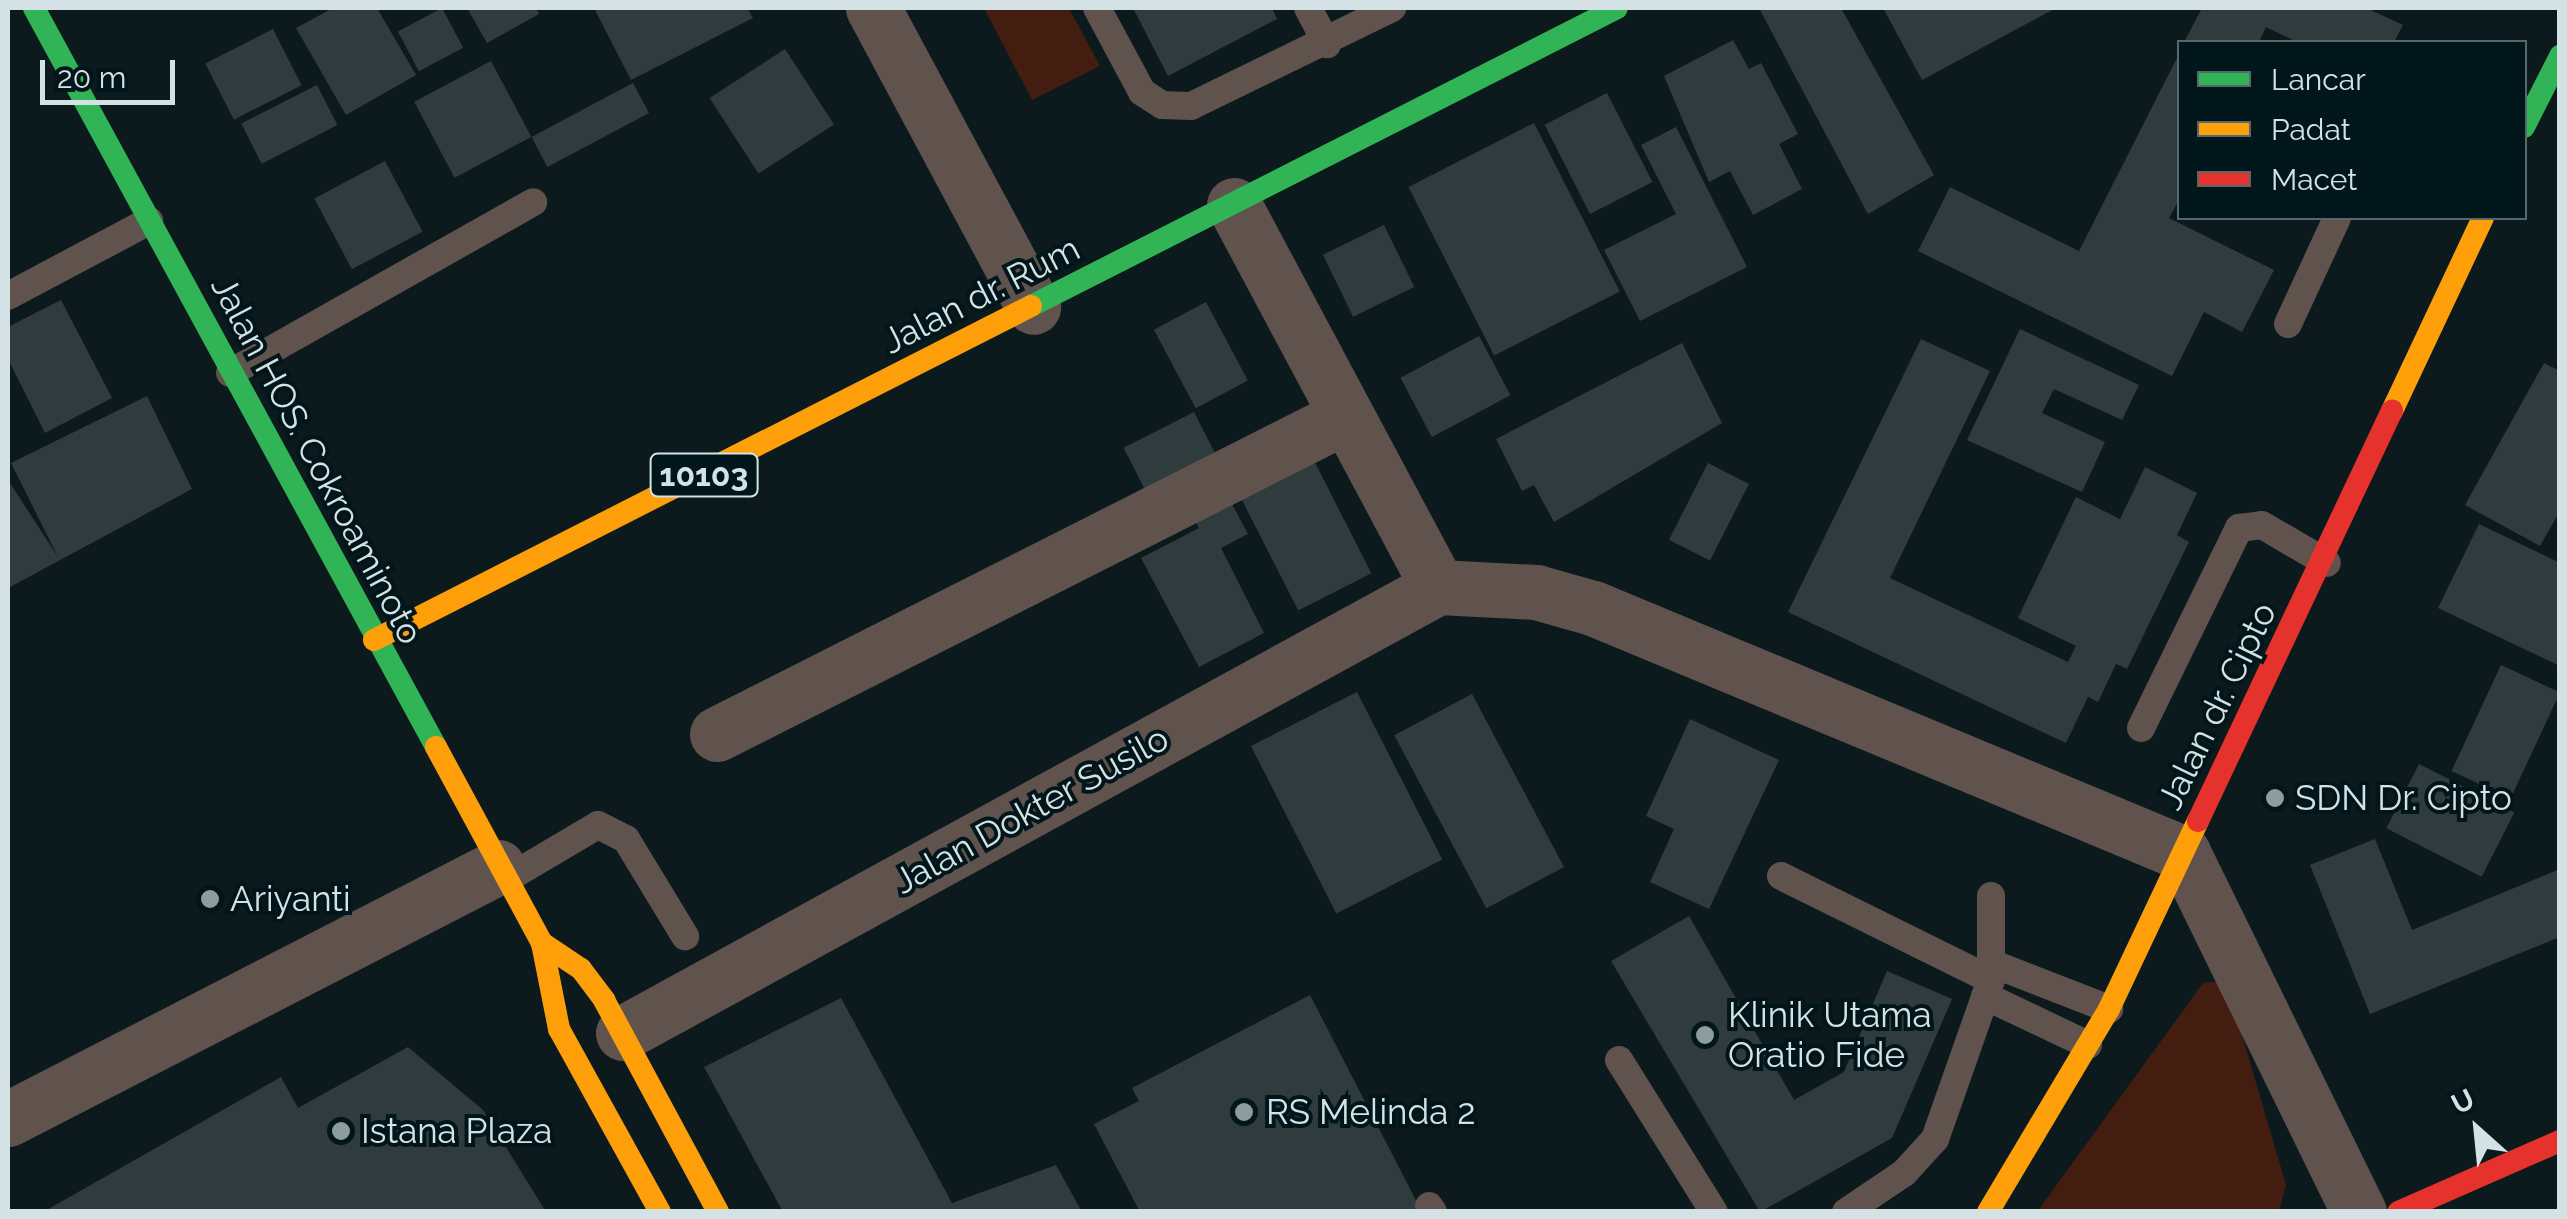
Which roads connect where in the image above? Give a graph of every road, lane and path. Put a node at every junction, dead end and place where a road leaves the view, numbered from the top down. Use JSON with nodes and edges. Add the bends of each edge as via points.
{"nodes":[{"id":1,"x":873,"y":8,"type":"edge"},
{"id":2,"x":1098,"y":8,"type":"edge"},
{"id":3,"x":1308,"y":8,"type":"edge"},
{"id":4,"x":1392,"y":8,"type":"edge"},
{"id":5,"x":1617,"y":8,"type":"edge"},
{"id":6,"x":44,"y":11,"type":"edge"},
{"id":7,"x":8,"y":34,"type":"edge"},
{"id":8,"x":1327,"y":44,"type":"junction"},
{"id":9,"x":2560,"y":56,"type":"edge"},
{"id":10,"x":2527,"y":114,"type":"edge"},
{"id":11,"x":533,"y":202,"type":"dead end"},
{"id":12,"x":1234,"y":205,"type":"junction"},
{"id":13,"x":2336,"y":220,"type":"edge"},
{"id":14,"x":2483,"y":220,"type":"edge"},
{"id":15,"x":149,"y":221,"type":"junction"},
{"id":16,"x":8,"y":296,"type":"edge"},
{"id":17,"x":1033,"y":307,"type":"junction"},
{"id":18,"x":2288,"y":324,"type":"dead end"},
{"id":19,"x":230,"y":373,"type":"junction"},
{"id":20,"x":1344,"y":417,"type":"junction"},
{"id":21,"x":2326,"y":564,"type":"junction"},
{"id":22,"x":1438,"y":587,"type":"junction"},
{"id":23,"x":374,"y":640,"type":"junction"},
{"id":24,"x":2142,"y":728,"type":"dead end"},
{"id":25,"x":717,"y":734,"type":"dead end"},
{"id":26,"x":2183,"y":853,"type":"junction"},
{"id":27,"x":502,"y":874,"type":"junction"},
{"id":28,"x":1782,"y":876,"type":"dead end"},
{"id":29,"x":1991,"y":896,"type":"dead end"},
{"id":30,"x":686,"y":936,"type":"dead end"},
{"id":31,"x":542,"y":943,"type":"junction"},
{"id":32,"x":1989,"y":980,"type":"junction"},
{"id":33,"x":2110,"y":1009,"type":"junction"},
{"id":34,"x":623,"y":1033,"type":"junction"},
{"id":35,"x":2088,"y":1045,"type":"junction"},
{"id":36,"x":1619,"y":1060,"type":"dead end"},
{"id":37,"x":8,"y":1118,"type":"edge"},
{"id":38,"x":2560,"y":1141,"type":"edge"},
{"id":39,"x":660,"y":1212,"type":"edge"},
{"id":40,"x":718,"y":1212,"type":"edge"},
{"id":41,"x":1714,"y":1212,"type":"edge"},
{"id":42,"x":1846,"y":1212,"type":"edge"},
{"id":43,"x":1988,"y":1212,"type":"edge"},
{"id":44,"x":2359,"y":1212,"type":"edge"},
{"id":45,"x":2398,"y":1212,"type":"edge"}],
"edges":[{"from":1,"to":17,"type":"street"},
{"from":2,"to":8,"type":"lane","via":[[1142,92],[1162,105],[1191,106]]},
{"from":3,"to":8,"type":"lane"},
{"from":4,"to":8,"type":"lane"},
{"from":5,"to":12,"type":"main road","name":"Jalan dr. Rum","number":"10103"},
{"from":6,"to":7,"type":"main road"},
{"from":6,"to":15,"type":"main road","name":"Jalan HOS. Cokroaminoto"},
{"from":9,"to":10,"type":"main road"},
{"from":11,"to":19,"type":"lane"},
{"from":12,"to":17,"type":"main road","name":"Jalan dr. Rum","number":"10103"},
{"from":12,"to":20,"type":"street"},
{"from":13,"to":18,"type":"lane"},
{"from":14,"to":21,"type":"main road","name":"Jalan dr. Cipto"},
{"from":15,"to":16,"type":"lane"},
{"from":15,"to":19,"type":"main road","name":"Jalan HOS. Cokroaminoto"},
{"from":17,"to":23,"type":"main road","name":"Jalan dr. Rum","number":"10103"},
{"from":19,"to":23,"type":"main road","name":"Jalan HOS. Cokroaminoto"},
{"from":20,"to":22,"type":"street"},
{"from":20,"to":25,"type":"street"},
{"from":21,"to":24,"type":"lane","via":[[2262,525],[2239,528]]},
{"from":21,"to":26,"type":"main road","name":"Jalan dr. Cipto"},
{"from":22,"to":26,"type":"street","via":[[1536,592],[1593,608]]},
{"from":22,"to":34,"type":"street","name":"Jalan Dokter Susilo"},
{"from":23,"to":27,"type":"main road","name":"Jalan HOS. Cokroaminoto"},
{"from":26,"to":33,"type":"main road","name":"Jalan dr. Cipto"},
{"from":26,"to":44,"type":"street"},
{"from":27,"to":30,"type":"lane","via":[[598,825],[626,839]]},
{"from":27,"to":31,"type":"main road","name":"Jalan HOS. Cokroaminoto"},
{"from":27,"to":37,"type":"street"},
{"from":28,"to":32,"type":"lane"},
{"from":29,"to":32,"type":"lane"},
{"from":31,"to":34,"type":"main road","name":"Jalan HOS. Cokroaminoto","via":[[581,969]]},
{"from":31,"to":39,"type":"main road","name":"Jalan HOS. Cokroaminoto","via":[[560,1029]]},
{"from":32,"to":33,"type":"lane"},
{"from":32,"to":35,"type":"lane"},
{"from":32,"to":42,"type":"lane","via":[[1935,1139],[1904,1174]]},
{"from":33,"to":35,"type":"main road","name":"Jalan dr. Cipto"},
{"from":34,"to":40,"type":"main road","name":"Jalan HOS. Cokroaminoto"},
{"from":35,"to":43,"type":"main road","name":"Jalan dr. Cipto"},
{"from":36,"to":41,"type":"lane"},
{"from":38,"to":45,"type":"main road"}]}
